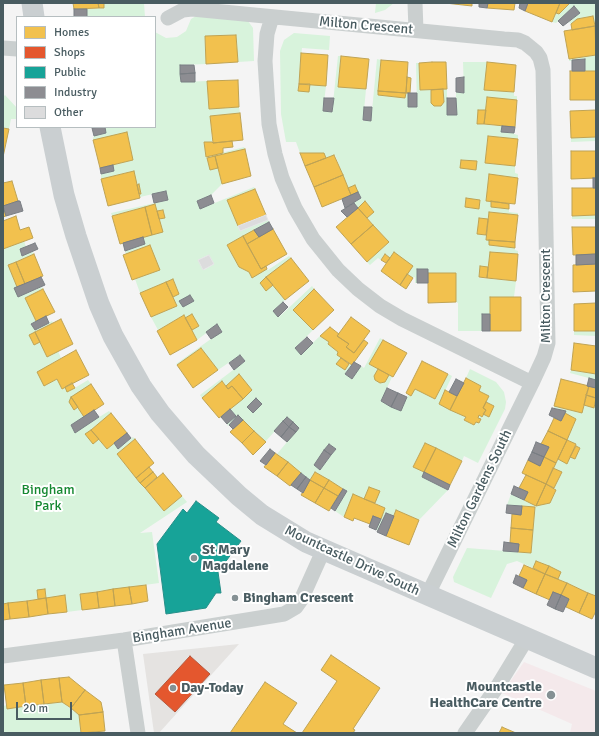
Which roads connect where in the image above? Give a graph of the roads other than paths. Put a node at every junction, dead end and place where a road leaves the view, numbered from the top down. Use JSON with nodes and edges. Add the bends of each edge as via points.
{"nodes":[{"id":1,"x":32,"y":3,"type":"edge"},
{"id":2,"x":416,"y":3,"type":"edge"},
{"id":3,"x":34,"y":16,"type":"edge"},
{"id":4,"x":272,"y":17,"type":"junction"},
{"id":5,"x":168,"y":18,"type":"dead end"},
{"id":6,"x":416,"y":30,"type":"junction"},
{"id":7,"x":3,"y":48,"type":"edge"},
{"id":8,"x":16,"y":49,"type":"edge"},
{"id":9,"x":50,"y":128,"type":"edge"},
{"id":10,"x":532,"y":382,"type":"junction"},
{"id":11,"x":323,"y":551,"type":"junction"},
{"id":12,"x":427,"y":596,"type":"junction"},
{"id":13,"x":527,"y":638,"type":"junction"},
{"id":14,"x":124,"y":640,"type":"junction"},
{"id":15,"x":3,"y":656,"type":"edge"},
{"id":16,"x":596,"y":668,"type":"edge"},
{"id":17,"x":138,"y":733,"type":"edge"},
{"id":18,"x":465,"y":733,"type":"edge"}],
"edges":[{"from":1,"to":3,"type":"street"},
{"from":2,"to":6,"type":"street"},
{"from":4,"to":5,"type":"street","name":"Milton Crescent","via":[[192,9],[183,10]]},
{"from":4,"to":6,"type":"street","name":"Milton Crescent"},
{"from":4,"to":10,"type":"street","via":[[267,34],[265,61],[273,146],[288,194],[313,239],[338,270],[380,306]]},
{"from":6,"to":10,"type":"street","name":"Milton Crescent","via":[[518,40],[531,47],[540,58],[543,70],[548,343]]},
{"from":7,"to":8,"type":"street"},
{"from":9,"to":11,"type":"street","name":"Mountcastle Drive South","via":[[64,195],[99,304],[113,336],[142,386],[178,435],[239,496],[275,525]]},
{"from":10,"to":12,"type":"street","name":"Milton Gardens South"},
{"from":11,"to":12,"type":"street","name":"Mountcastle Drive South"},
{"from":11,"to":14,"type":"street","name":"Bingham Avenue","via":[[301,600],[296,607],[284,614]]},
{"from":12,"to":13,"type":"street","name":"Mountcastle Drive South"},
{"from":13,"to":16,"type":"street","name":"Mountcastle Drive South"},
{"from":13,"to":18,"type":"street"},
{"from":14,"to":15,"type":"street","name":"Bingham Avenue"},
{"from":14,"to":17,"type":"street"}]}
